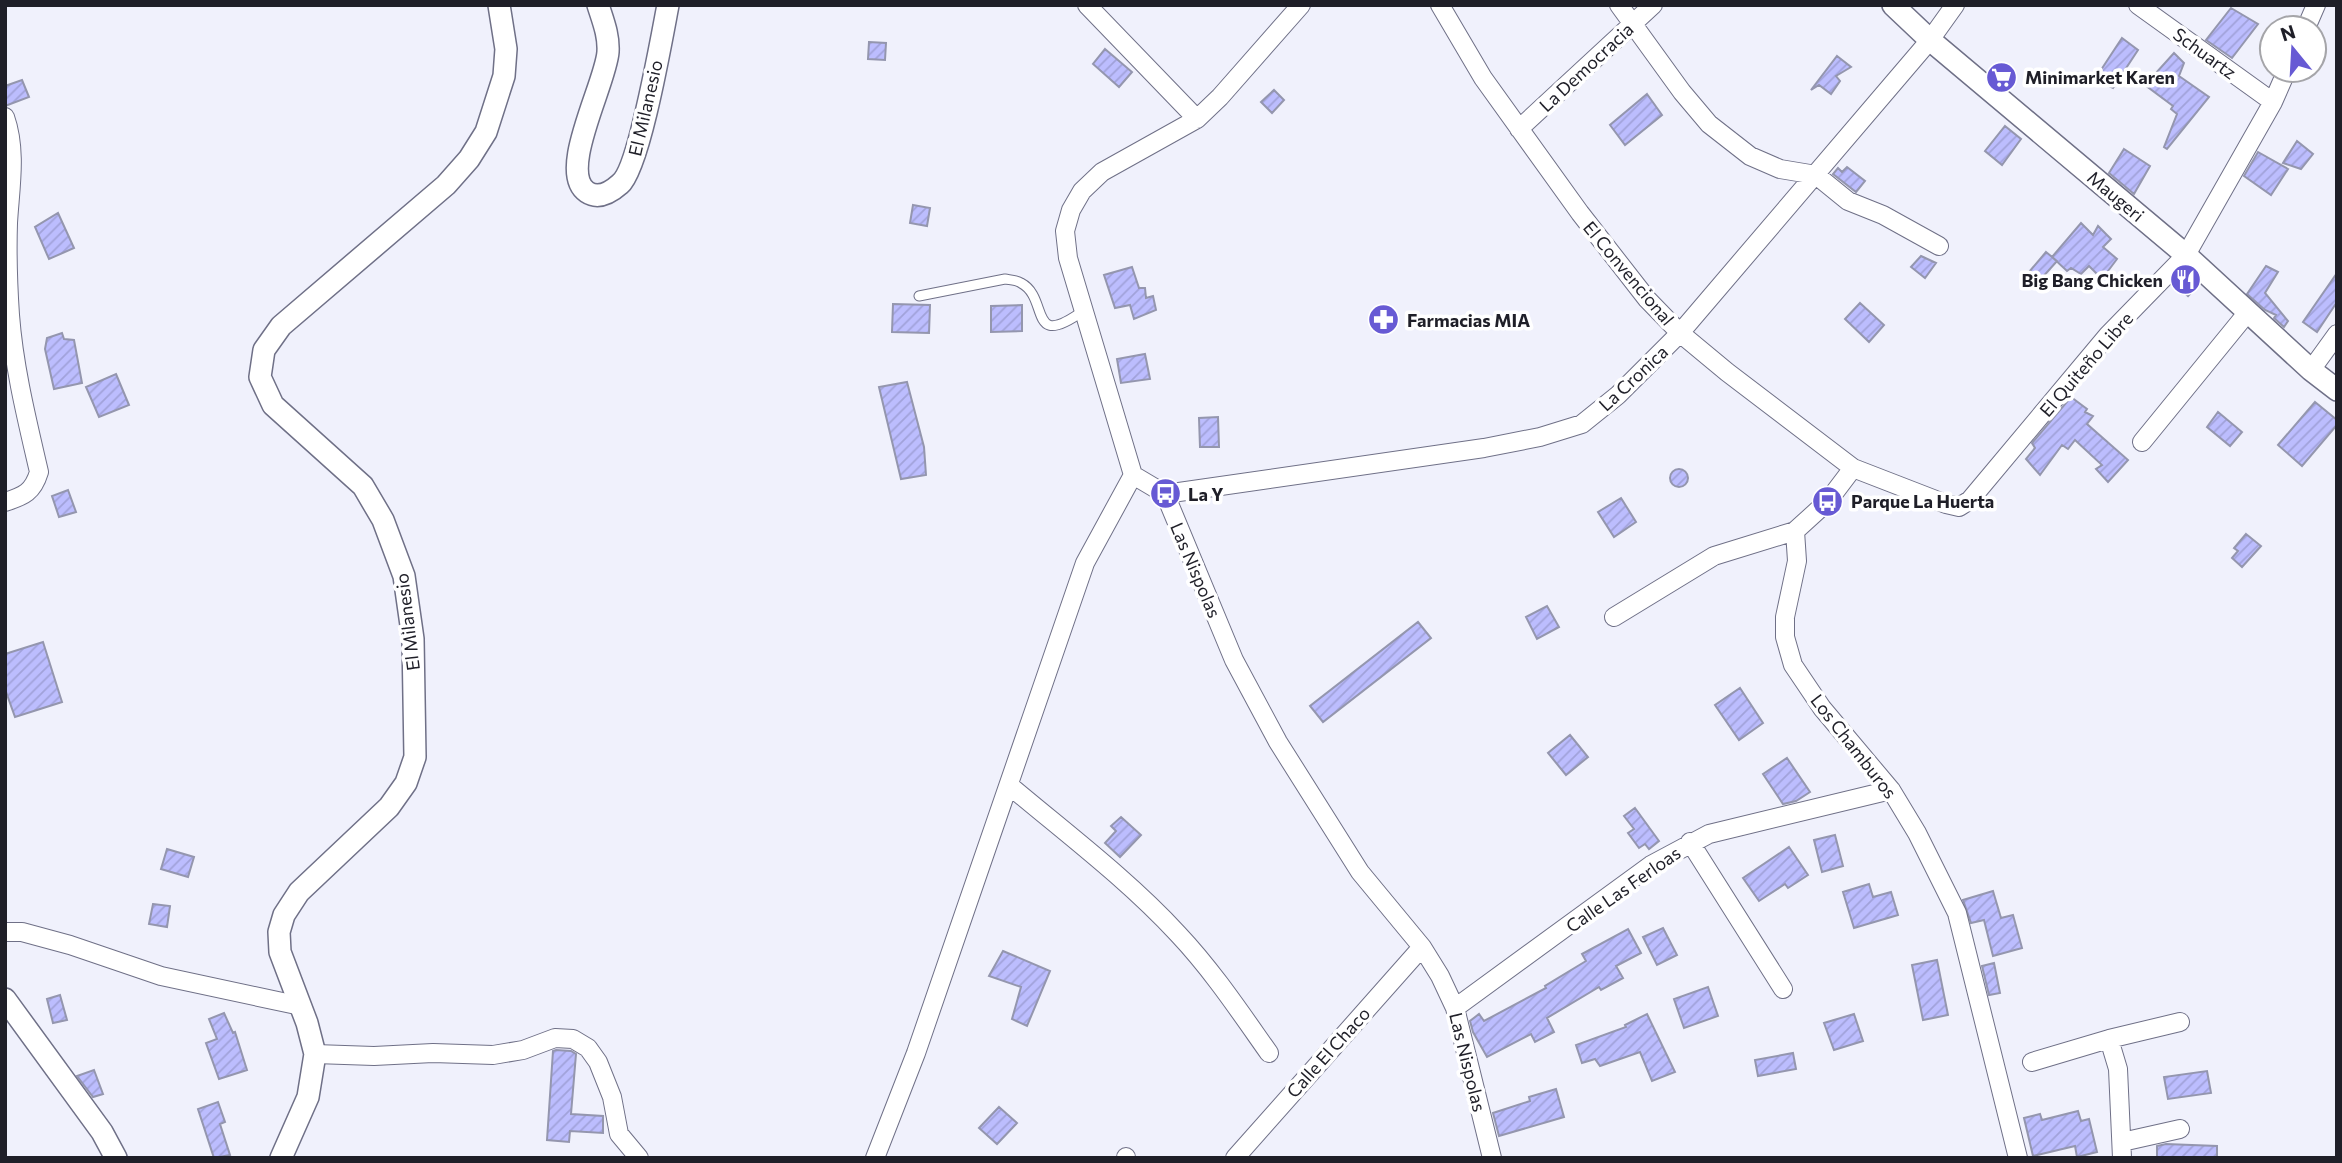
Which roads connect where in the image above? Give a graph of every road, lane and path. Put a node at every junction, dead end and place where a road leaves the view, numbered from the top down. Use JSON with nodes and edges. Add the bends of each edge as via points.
{"nodes":[{"id":1,"x":499,"y":5,"type":"edge"},
{"id":2,"x":598,"y":5,"type":"edge"},
{"id":3,"x":668,"y":5,"type":"edge"},
{"id":4,"x":1087,"y":5,"type":"edge"},
{"id":5,"x":1301,"y":5,"type":"edge"},
{"id":6,"x":1440,"y":5,"type":"edge"},
{"id":7,"x":1619,"y":5,"type":"edge"},
{"id":8,"x":1653,"y":5,"type":"edge"},
{"id":9,"x":1893,"y":5,"type":"edge"},
{"id":10,"x":1955,"y":5,"type":"edge"},
{"id":11,"x":2138,"y":5,"type":"edge"},
{"id":12,"x":1634,"y":23,"type":"junction"},
{"id":13,"x":1930,"y":40,"type":"junction"},
{"id":14,"x":2281,"y":84,"type":"edge"},
{"id":15,"x":2273,"y":102,"type":"junction"},
{"id":16,"x":5,"y":117,"type":"edge"},
{"id":17,"x":1198,"y":119,"type":"junction"},
{"id":18,"x":1519,"y":129,"type":"junction"},
{"id":19,"x":9,"y":170,"type":"edge"},
{"id":20,"x":1816,"y":175,"type":"junction"},
{"id":21,"x":1939,"y":246,"type":"dead end"},
{"id":22,"x":2186,"y":256,"type":"junction"},
{"id":23,"x":919,"y":296,"type":"dead end"},
{"id":24,"x":1083,"y":311,"type":"junction"},
{"id":25,"x":2248,"y":312,"type":"junction"},
{"id":26,"x":1681,"y":333,"type":"junction"},
{"id":27,"x":2337,"y":334,"type":"edge"},
{"id":28,"x":2311,"y":370,"type":"junction"},
{"id":29,"x":2337,"y":390,"type":"edge"},
{"id":30,"x":2143,"y":442,"type":"dead end"},
{"id":31,"x":1853,"y":468,"type":"junction"},
{"id":32,"x":1133,"y":475,"type":"junction"},
{"id":33,"x":1165,"y":494,"type":"junction"},
{"id":34,"x":5,"y":502,"type":"edge"},
{"id":35,"x":1959,"y":507,"type":"joint"},
{"id":36,"x":1795,"y":531,"type":"junction"},
{"id":37,"x":1614,"y":617,"type":"dead end"},
{"id":38,"x":1010,"y":786,"type":"junction"},
{"id":39,"x":1891,"y":790,"type":"junction"},
{"id":40,"x":1690,"y":842,"type":"junction"},
{"id":41,"x":5,"y":932,"type":"edge"},
{"id":42,"x":1422,"y":947,"type":"junction"},
{"id":43,"x":1783,"y":989,"type":"dead end"},
{"id":44,"x":5,"y":999,"type":"edge"},
{"id":45,"x":300,"y":1006,"type":"junction"},
{"id":46,"x":1455,"y":1008,"type":"junction"},
{"id":47,"x":2180,"y":1021,"type":"dead end"},
{"id":48,"x":2109,"y":1038,"type":"junction"},
{"id":49,"x":1269,"y":1053,"type":"dead end"},
{"id":50,"x":315,"y":1054,"type":"junction"},
{"id":51,"x":2032,"y":1062,"type":"dead end"},
{"id":52,"x":2180,"y":1129,"type":"dead end"},
{"id":53,"x":2122,"y":1150,"type":"edge"},
{"id":54,"x":116,"y":1158,"type":"edge"},
{"id":55,"x":281,"y":1158,"type":"edge"},
{"id":56,"x":639,"y":1158,"type":"edge"},
{"id":57,"x":875,"y":1158,"type":"edge"},
{"id":58,"x":1235,"y":1158,"type":"edge"},
{"id":59,"x":1492,"y":1158,"type":"edge"},
{"id":60,"x":2018,"y":1158,"type":"edge"}],
"edges":[{"from":1,"to":45,"type":"street","name":"El Milanesio","via":[[506,49],[504,76],[486,132],[469,159],[446,185],[281,326],[264,350],[260,376],[273,405],[363,486],[383,520],[404,576],[413,639],[415,757],[406,783],[389,807],[299,892],[281,923],[280,952]]},
{"from":2,"to":3,"type":"street","name":"El Milanesio","via":[[608,54],[576,173],[580,188],[592,195],[608,194],[624,181],[636,156]]},
{"from":4,"to":17,"type":"street"},
{"from":5,"to":17,"type":"street"},
{"from":6,"to":18,"type":"street","name":"El Convencional"},
{"from":7,"to":12,"type":"street"},
{"from":8,"to":12,"type":"street","name":"La Democracia"},
{"from":9,"to":13,"type":"street","name":"Maugeri"},
{"from":10,"to":13,"type":"street","name":"La Cronica"},
{"from":11,"to":15,"type":"street","name":"Schuartz"},
{"from":12,"to":18,"type":"street","name":"La Democracia"},
{"from":12,"to":20,"type":"street","via":[[1709,124],[1751,156],[1780,169]]},
{"from":13,"to":20,"type":"street","name":"La Cronica"},
{"from":13,"to":22,"type":"street","name":"Maugeri"},
{"from":14,"to":15,"type":"street","name":"El Quiteño Libre"},
{"from":15,"to":22,"type":"street","name":"El Quiteño Libre"},
{"from":16,"to":19,"type":"street","via":[[10,136]]},
{"from":17,"to":24,"type":"street","via":[[1102,172],[1082,191],[1065,231]]},
{"from":18,"to":26,"type":"street","name":"El Convencional","via":[[1647,299]]},
{"from":19,"to":34,"type":"street","via":[[10,314],[19,387],[39,472],[26,495]]},
{"from":20,"to":21,"type":"street","via":[[1848,201]]},
{"from":20,"to":26,"type":"street","name":"La Cronica"},
{"from":22,"to":25,"type":"street","name":"Maugeri"},
{"from":22,"to":35,"type":"street","name":"El Quiteño Libre","via":[[2108,335],[1970,500]]},
{"from":23,"to":24,"type":"lane","via":[[1005,279],[1028,288],[1038,312],[1050,325],[1065,324]]},
{"from":24,"to":32,"type":"street"},
{"from":25,"to":28,"type":"street","name":"Maugeri"},
{"from":25,"to":30,"type":"street"},
{"from":26,"to":31,"type":"street","name":"El Convencional"},
{"from":26,"to":33,"type":"street","name":"La Cronica","via":[[1618,396],[1582,424],[1484,448]]},
{"from":27,"to":28,"type":"street"},
{"from":28,"to":29,"type":"street","name":"Maugeri"},
{"from":31,"to":35,"type":"street","name":"El Convencional"},
{"from":31,"to":36,"type":"street","via":[[1828,501]]},
{"from":32,"to":33,"type":"street"},
{"from":32,"to":38,"type":"street","via":[[1085,563]]},
{"from":33,"to":42,"type":"street","name":"Las Nispolas","via":[[1234,660],[1278,742],[1360,872]]},
{"from":36,"to":37,"type":"street","via":[[1714,556]]},
{"from":36,"to":39,"type":"street","name":"Los Chamburos","via":[[1797,561],[1785,618],[1793,665],[1822,708]]},
{"from":38,"to":49,"type":"street","via":[[1125,882],[1179,935]]},
{"from":38,"to":57,"type":"street"},
{"from":39,"to":40,"type":"street","name":"Calle Las Ferloas"},
{"from":39,"to":60,"type":"street","name":"Los Chamburos","via":[[1957,913]]},
{"from":40,"to":43,"type":"street"},
{"from":40,"to":46,"type":"street","name":"Calle Las Ferloas","via":[[1651,865]]},
{"from":41,"to":45,"type":"street","via":[[22,932],[161,975]]},
{"from":42,"to":46,"type":"street","name":"Las Nispolas"},
{"from":42,"to":58,"type":"street","name":"Calle El Chaco"},
{"from":44,"to":54,"type":"street"},
{"from":45,"to":50,"type":"street","name":"El Milanesio"},
{"from":46,"to":59,"type":"street","name":"Las Nispolas"},
{"from":47,"to":48,"type":"street"},
{"from":48,"to":51,"type":"street"},
{"from":48,"to":53,"type":"street","via":[[2118,1069]]},
{"from":50,"to":55,"type":"street","name":"El Milanesio","via":[[308,1097]]},
{"from":50,"to":56,"type":"street","via":[[494,1055],[555,1038],[573,1039],[588,1048],[598,1062],[612,1097],[619,1134]]},
{"from":52,"to":53,"type":"street"}]}
